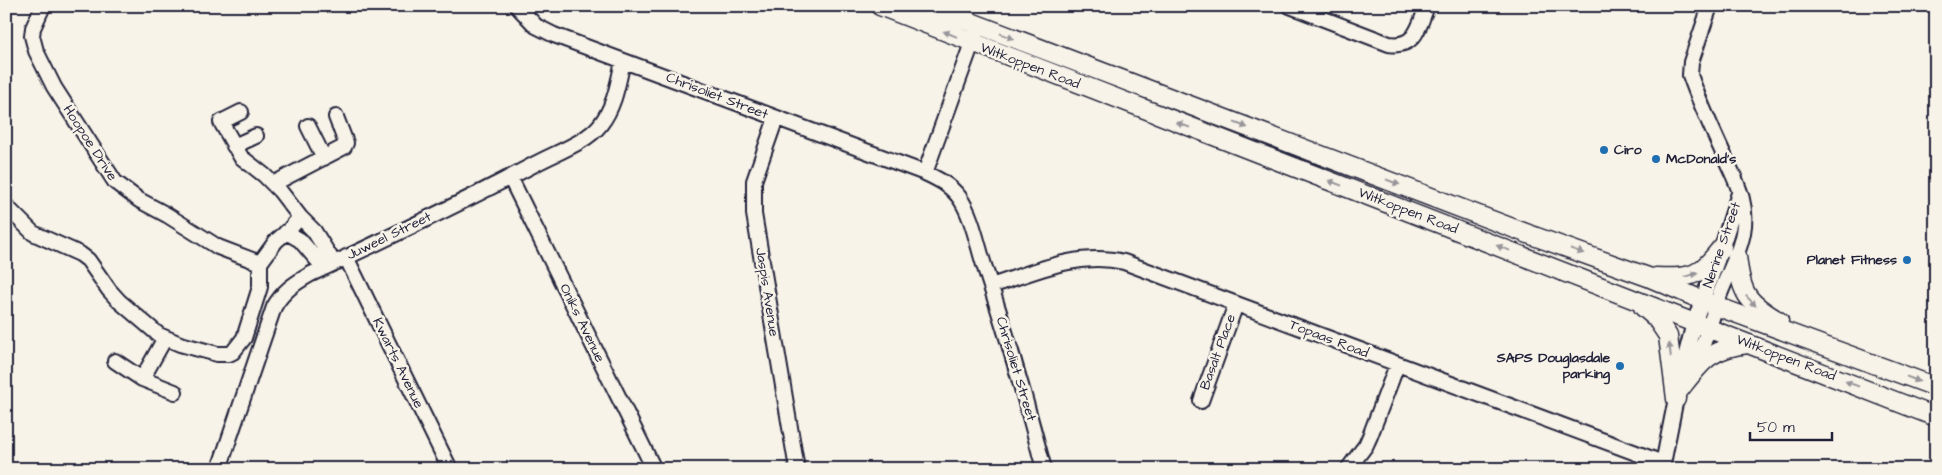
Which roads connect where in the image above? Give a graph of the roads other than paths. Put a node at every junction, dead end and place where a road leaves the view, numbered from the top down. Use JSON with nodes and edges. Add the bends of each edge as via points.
{"nodes":[{"id":1,"x":518,"y":6,"type":"edge"},
{"id":2,"x":880,"y":6,"type":"edge"},
{"id":3,"x":929,"y":6,"type":"edge"},
{"id":4,"x":1290,"y":6,"type":"edge"},
{"id":5,"x":1427,"y":6,"type":"edge"},
{"id":6,"x":1710,"y":6,"type":"edge"},
{"id":7,"x":40,"y":8,"type":"edge"},
{"id":8,"x":978,"y":26,"type":"junction"},
{"id":9,"x":972,"y":43,"type":"junction"},
{"id":10,"x":623,"y":61,"type":"junction"},
{"id":11,"x":241,"y":112,"type":"dead end"},
{"id":12,"x":336,"y":117,"type":"dead end"},
{"id":13,"x":776,"y":118,"type":"junction"},
{"id":14,"x":308,"y":126,"type":"dead end"},
{"id":15,"x":256,"y":136,"type":"dead end"},
{"id":16,"x":234,"y":146,"type":"junction"},
{"id":17,"x":324,"y":158,"type":"junction"},
{"id":18,"x":925,"y":173,"type":"junction"},
{"id":19,"x":510,"y":177,"type":"junction"},
{"id":20,"x":274,"y":184,"type":"junction"},
{"id":21,"x":6,"y":206,"type":"edge"},
{"id":22,"x":300,"y":217,"type":"junction"},
{"id":23,"x":286,"y":232,"type":"junction"},
{"id":24,"x":300,"y":240,"type":"junction"},
{"id":25,"x":1729,"y":251,"type":"junction"},
{"id":26,"x":260,"y":263,"type":"junction"},
{"id":27,"x":335,"y":263,"type":"junction"},
{"id":28,"x":310,"y":274,"type":"junction"},
{"id":29,"x":1648,"y":276,"type":"junction"},
{"id":30,"x":991,"y":286,"type":"junction"},
{"id":31,"x":1624,"y":295,"type":"junction"},
{"id":32,"x":1709,"y":303,"type":"junction"},
{"id":33,"x":1236,"y":304,"type":"junction"},
{"id":34,"x":1701,"y":326,"type":"junction"},
{"id":35,"x":165,"y":338,"type":"junction"},
{"id":36,"x":1819,"y":343,"type":"junction"},
{"id":37,"x":1748,"y":344,"type":"junction"},
{"id":38,"x":115,"y":361,"type":"dead end"},
{"id":39,"x":1397,"y":365,"type":"junction"},
{"id":40,"x":142,"y":379,"type":"junction"},
{"id":41,"x":1936,"y":387,"type":"edge"},
{"id":42,"x":175,"y":392,"type":"dead end"},
{"id":43,"x":1677,"y":393,"type":"junction"},
{"id":44,"x":1201,"y":400,"type":"dead end"},
{"id":45,"x":1936,"y":417,"type":"edge"},
{"id":46,"x":1663,"y":466,"type":"edge"},
{"id":47,"x":219,"y":469,"type":"edge"},
{"id":48,"x":450,"y":469,"type":"edge"},
{"id":49,"x":654,"y":469,"type":"edge"},
{"id":50,"x":797,"y":469,"type":"edge"},
{"id":51,"x":1044,"y":469,"type":"edge"},
{"id":52,"x":1348,"y":469,"type":"edge"}],
"edges":[{"from":1,"to":10,"type":"street","name":"Chrisoliet Street","via":[[541,29]]},
{"from":9,"to":2,"type":"main road","name":"Witkoppen Road","one_way":true},
{"from":3,"to":8,"type":"main road","name":"Witkoppen Road"},
{"from":4,"to":5,"type":"street","via":[[1398,45],[1412,39]]},
{"from":6,"to":25,"type":"street","name":"Nerine Street","via":[[1691,62],[1690,75],[1740,189],[1743,232]]},
{"from":7,"to":26,"type":"street","name":"Hoopoe Drive","via":[[32,36],[36,51],[54,87],[114,182],[218,248]]},
{"from":8,"to":9,"type":"street"},
{"from":8,"to":29,"type":"main road","name":"Witkoppen Road","one_way":true,"via":[[1512,228]]},
{"from":9,"to":18,"type":"street"},
{"from":31,"to":9,"type":"main road","name":"Witkoppen Road","one_way":true},
{"from":10,"to":13,"type":"street","name":"Chrisoliet Street"},
{"from":10,"to":19,"type":"street","name":"Juweel Street","via":[[610,109],[594,132]]},
{"from":11,"to":16,"type":"street","via":[[221,122]]},
{"from":12,"to":17,"type":"street","via":[[345,145]]},
{"from":13,"to":18,"type":"street","name":"Chrisoliet Street"},
{"from":13,"to":50,"type":"street","name":"Jaspis Avenue","via":[[756,172],[753,200]]},
{"from":14,"to":17,"type":"street"},
{"from":15,"to":16,"type":"street"},
{"from":16,"to":20,"type":"street","via":[[244,161]]},
{"from":17,"to":20,"type":"street"},
{"from":18,"to":30,"type":"street","name":"Chrisoliet Street","via":[[944,182],[959,197]]},
{"from":19,"to":27,"type":"street","name":"Juweel Street"},
{"from":19,"to":49,"type":"street","name":"Oniks Avenue"},
{"from":20,"to":22,"type":"street"},
{"from":21,"to":35,"type":"street","via":[[33,233],[88,260],[119,301]]},
{"from":22,"to":23,"type":"street"},
{"from":22,"to":27,"type":"street","via":[[314,231]]},
{"from":23,"to":24,"type":"street"},
{"from":23,"to":26,"type":"street"},
{"from":24,"to":27,"type":"street"},
{"from":24,"to":28,"type":"street"},
{"from":29,"to":25,"type":"main road","one_way":true,"via":[[1682,277],[1699,273]]},
{"from":25,"to":32,"type":"street","name":"Nerine Street"},
{"from":25,"to":36,"type":"main road","one_way":true,"via":[[1742,288],[1751,302],[1766,314]]},
{"from":26,"to":35,"type":"street","via":[[260,287],[244,338],[237,348],[229,354],[217,354]]},
{"from":27,"to":28,"type":"street","name":"Juweel Street"},
{"from":27,"to":48,"type":"street","name":"Kwarts Avenue"},
{"from":28,"to":47,"type":"street","name":"Juweel Street","via":[[289,288],[274,307]]},
{"from":29,"to":32,"type":"main road","name":"Witkoppen Road"},
{"from":30,"to":33,"type":"street","name":"Topaas Road","via":[[1068,262],[1099,258],[1138,266]]},
{"from":30,"to":51,"type":"street","name":"Chrisoliet Street"},
{"from":31,"to":34,"type":"main road","name":"Witkoppen Road"},
{"from":43,"to":31,"type":"main road","one_way":true,"via":[[1668,336],[1656,318]]},
{"from":32,"to":34,"type":"street","name":"Nerine Street"},
{"from":32,"to":36,"type":"main road","name":"Witkoppen Road"},
{"from":33,"to":39,"type":"street","name":"Topaas Road"},
{"from":33,"to":44,"type":"street","name":"Basalt Place"},
{"from":34,"to":37,"type":"main road","name":"Witkoppen Road"},
{"from":34,"to":43,"type":"street","name":"Nerine Street","via":[[1695,362]]},
{"from":35,"to":40,"type":"street"},
{"from":36,"to":41,"type":"main road","name":"Witkoppen Road","one_way":true},
{"from":37,"to":43,"type":"main road","via":[[1710,355]]},
{"from":45,"to":37,"type":"main road","name":"Witkoppen Road","one_way":true},
{"from":38,"to":40,"type":"street"},
{"from":39,"to":46,"type":"street","name":"Topaas Road"},
{"from":39,"to":52,"type":"street","via":[[1366,445]]},
{"from":40,"to":42,"type":"street"},
{"from":43,"to":46,"type":"street"}]}
